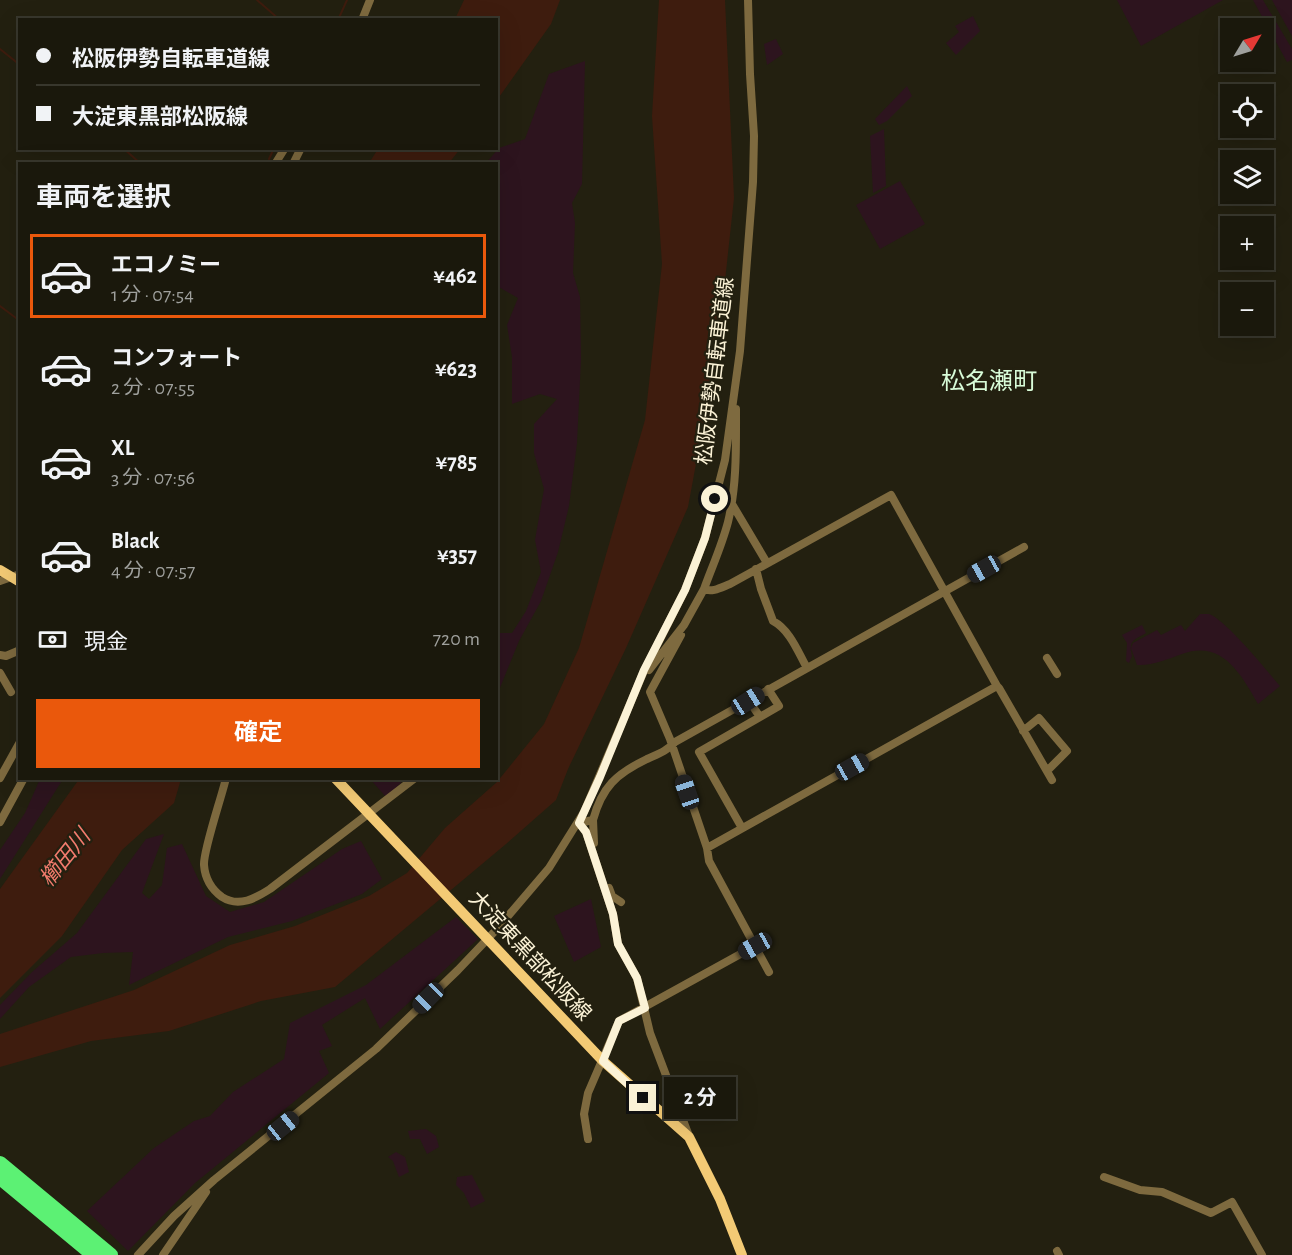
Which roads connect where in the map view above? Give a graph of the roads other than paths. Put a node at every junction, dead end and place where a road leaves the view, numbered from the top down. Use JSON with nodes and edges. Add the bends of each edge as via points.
{"nodes":[{"id":1,"x":370,"y":0,"type":"edge"},
{"id":2,"x":748,"y":0,"type":"edge"},
{"id":3,"x":754,"y":0,"type":"edge"},
{"id":4,"x":748,"y":9,"type":"junction"},
{"id":5,"x":363,"y":18,"type":"edge"},
{"id":6,"x":733,"y":402,"type":"junction"},
{"id":7,"x":732,"y":504,"type":"junction"},
{"id":8,"x":1024,"y":547,"type":"dead end"},
{"id":9,"x":767,"y":563,"type":"junction"},
{"id":10,"x":756,"y":569,"type":"junction"},
{"id":11,"x":704,"y":589,"type":"junction"},
{"id":12,"x":944,"y":591,"type":"junction"},
{"id":13,"x":684,"y":625,"type":"junction"},
{"id":14,"x":18,"y":651,"type":"edge"},
{"id":15,"x":0,"y":655,"type":"edge"},
{"id":16,"x":1047,"y":658,"type":"dead end"},
{"id":17,"x":807,"y":668,"type":"junction"},
{"id":18,"x":644,"y":670,"type":"junction"},
{"id":19,"x":0,"y":673,"type":"edge"},
{"id":20,"x":1057,"y":674,"type":"dead end"},
{"id":21,"x":996,"y":686,"type":"junction"},
{"id":22,"x":768,"y":688,"type":"junction"},
{"id":23,"x":11,"y":692,"type":"dead end"},
{"id":24,"x":748,"y":701,"type":"junction"},
{"id":25,"x":760,"y":717,"type":"junction"},
{"id":26,"x":1023,"y":731,"type":"junction"},
{"id":27,"x":18,"y":745,"type":"edge"},
{"id":28,"x":672,"y":745,"type":"junction"},
{"id":29,"x":1047,"y":771,"type":"junction"},
{"id":30,"x":0,"y":778,"type":"edge"},
{"id":31,"x":23,"y":780,"type":"edge"},
{"id":32,"x":225,"y":780,"type":"edge"},
{"id":33,"x":337,"y":780,"type":"edge"},
{"id":34,"x":413,"y":780,"type":"edge"},
{"id":35,"x":1052,"y":780,"type":"dead end"},
{"id":36,"x":371,"y":815,"type":"junction"},
{"id":37,"x":593,"y":820,"type":"junction"},
{"id":38,"x":0,"y":822,"type":"edge"},
{"id":39,"x":579,"y":823,"type":"junction"},
{"id":40,"x":742,"y":828,"type":"junction"},
{"id":41,"x":707,"y":848,"type":"junction"},
{"id":42,"x":603,"y":882,"type":"junction"},
{"id":43,"x":621,"y":902,"type":"dead end"},
{"id":44,"x":486,"y":937,"type":"junction"},
{"id":45,"x":755,"y":946,"type":"junction"},
{"id":46,"x":769,"y":972,"type":"dead end"},
{"id":47,"x":645,"y":1008,"type":"junction"},
{"id":48,"x":603,"y":1061,"type":"junction"},
{"id":49,"x":689,"y":1137,"type":"junction"},
{"id":50,"x":588,"y":1139,"type":"dead end"},
{"id":51,"x":0,"y":1163,"type":"edge"},
{"id":52,"x":1104,"y":1177,"type":"dead end"},
{"id":53,"x":0,"y":1178,"type":"edge"},
{"id":54,"x":214,"y":1180,"type":"junction"},
{"id":55,"x":93,"y":1255,"type":"edge"},
{"id":56,"x":111,"y":1255,"type":"edge"},
{"id":57,"x":138,"y":1255,"type":"edge"},
{"id":58,"x":163,"y":1255,"type":"edge"},
{"id":59,"x":742,"y":1255,"type":"edge"},
{"id":60,"x":1262,"y":1255,"type":"edge"}],
"edges":[{"from":1,"to":5,"type":"street"},
{"from":2,"to":4,"type":"street","name":"松阪伊勢自転車道線"},
{"from":3,"to":4,"type":"street"},
{"from":4,"to":6,"type":"street","name":"松阪伊勢自転車道線","via":[[753,182]]},
{"from":6,"to":7,"type":"street","via":[[736,447]]},
{"from":6,"to":18,"type":"street","name":"松阪伊勢自転車道線","via":[[725,460],[705,538],[678,605]]},
{"from":7,"to":9,"type":"street"},
{"from":7,"to":11,"type":"street"},
{"from":8,"to":12,"type":"street"},
{"from":9,"to":10,"type":"street"},
{"from":9,"to":12,"type":"street","via":[[891,495]]},
{"from":10,"to":11,"type":"street","via":[[719,589]]},
{"from":10,"to":17,"type":"street","via":[[773,621],[782,625]]},
{"from":11,"to":13,"type":"street"},
{"from":12,"to":17,"type":"street"},
{"from":12,"to":21,"type":"street"},
{"from":13,"to":18,"type":"street","via":[[649,670]]},
{"from":13,"to":28,"type":"street","via":[[650,692]]},
{"from":14,"to":15,"type":"street"},
{"from":16,"to":20,"type":"street"},
{"from":17,"to":22,"type":"street"},
{"from":18,"to":39,"type":"street","name":"松阪伊勢自転車道線"},
{"from":19,"to":23,"type":"street"},
{"from":21,"to":26,"type":"street"},
{"from":21,"to":40,"type":"street"},
{"from":22,"to":24,"type":"street"},
{"from":22,"to":25,"type":"street","via":[[779,706]]},
{"from":24,"to":25,"type":"street"},
{"from":24,"to":28,"type":"street"},
{"from":25,"to":40,"type":"street","via":[[699,752]]},
{"from":26,"to":29,"type":"street"},
{"from":26,"to":29,"type":"street","via":[[1039,718],[1067,752]]},
{"from":27,"to":30,"type":"street"},
{"from":28,"to":37,"type":"street","via":[[609,783]]},
{"from":28,"to":41,"type":"street"},
{"from":29,"to":35,"type":"street"},
{"from":31,"to":38,"type":"street"},
{"from":32,"to":36,"type":"street","via":[[204,863],[207,879],[225,898],[246,902],[261,895]]},
{"from":33,"to":36,"type":"main road","name":"大淀東黒部松阪線"},
{"from":34,"to":36,"type":"street"},
{"from":36,"to":44,"type":"main road","name":"大淀東黒部松阪線"},
{"from":37,"to":39,"type":"street"},
{"from":37,"to":42,"type":"street","via":[[593,840],[606,879]]},
{"from":39,"to":42,"type":"street","via":[[586,832]]},
{"from":39,"to":44,"type":"street","name":"松阪伊勢自転車道線","via":[[549,868]]},
{"from":40,"to":41,"type":"street"},
{"from":41,"to":45,"type":"street","via":[[717,878]]},
{"from":42,"to":43,"type":"street"},
{"from":42,"to":47,"type":"street","via":[[618,944],[637,978]]},
{"from":44,"to":48,"type":"main road","name":"大淀東黒部松阪線"},
{"from":44,"to":54,"type":"street","name":"松阪伊勢自転車道線","via":[[376,1049]]},
{"from":45,"to":46,"type":"street"},
{"from":45,"to":47,"type":"street"},
{"from":47,"to":48,"type":"street","via":[[619,1021]]},
{"from":47,"to":49,"type":"street","via":[[650,1033]]},
{"from":48,"to":49,"type":"main road","name":"大淀東黒部松阪線"},
{"from":48,"to":50,"type":"street","via":[[588,1093],[584,1114]]},
{"from":49,"to":59,"type":"main road","name":"大淀東黒部松阪線"},
{"from":51,"to":56,"type":"highway"},
{"from":52,"to":60,"type":"street","via":[[1140,1190],[1162,1192],[1211,1213],[1232,1202]]},
{"from":53,"to":55,"type":"highway"},
{"from":54,"to":57,"type":"street"},
{"from":54,"to":58,"type":"street"}]}
